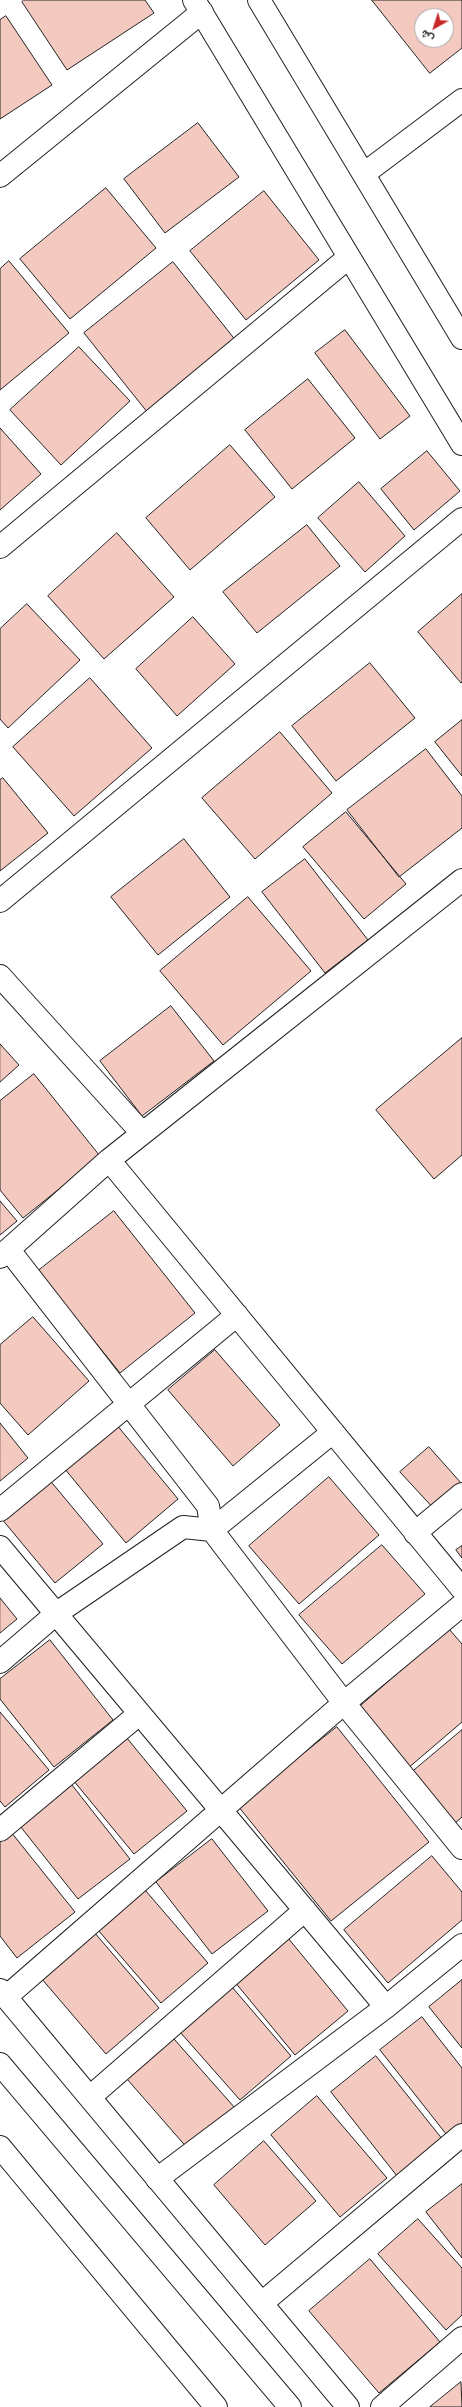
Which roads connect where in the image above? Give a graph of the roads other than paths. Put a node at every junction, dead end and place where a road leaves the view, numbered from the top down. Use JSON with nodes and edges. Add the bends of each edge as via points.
{"nodes":[{"id":1,"x":260,"y":0,"type":"edge"},
{"id":2,"x":198,"y":6,"type":"edge"},
{"id":3,"x":462,"y":100,"type":"edge"},
{"id":4,"x":365,"y":173,"type":"junction"},
{"id":5,"x":0,"y":176,"type":"edge"},
{"id":6,"x":348,"y":258,"type":"junction"},
{"id":7,"x":462,"y":338,"type":"edge"},
{"id":8,"x":462,"y":444,"type":"edge"},
{"id":9,"x":462,"y":520,"type":"edge"},
{"id":10,"x":0,"y":547,"type":"edge"},
{"id":11,"x":462,"y":880,"type":"edge"},
{"id":12,"x":0,"y":901,"type":"edge"},
{"id":13,"x":0,"y":976,"type":"edge"},
{"id":14,"x":142,"y":1134,"type":"junction"},
{"id":15,"x":109,"y":1160,"type":"junction"},
{"id":16,"x":4,"y":1253,"type":"edge"},
{"id":17,"x":236,"y":1315,"type":"junction"},
{"id":18,"x":127,"y":1405,"type":"junction"},
{"id":19,"x":333,"y":1432,"type":"junction"},
{"id":20,"x":462,"y":1494,"type":"edge"},
{"id":21,"x":0,"y":1510,"type":"edge"},
{"id":22,"x":212,"y":1530,"type":"junction"},
{"id":23,"x":415,"y":1533,"type":"junction"},
{"id":24,"x":0,"y":1547,"type":"edge"},
{"id":25,"x":462,"y":1589,"type":"edge"},
{"id":26,"x":462,"y":1605,"type":"edge"},
{"id":27,"x":57,"y":1613,"type":"junction"},
{"id":28,"x":0,"y":1662,"type":"edge"},
{"id":29,"x":344,"y":1703,"type":"junction"},
{"id":30,"x":139,"y":1714,"type":"junction"},
{"id":31,"x":222,"y":1812,"type":"junction"},
{"id":32,"x":0,"y":1830,"type":"edge"},
{"id":33,"x":462,"y":1848,"type":"edge"},
{"id":34,"x":305,"y":1910,"type":"junction"},
{"id":35,"x":462,"y":1945,"type":"edge"},
{"id":36,"x":3,"y":1994,"type":"edge"},
{"id":37,"x":386,"y":2007,"type":"junction"},
{"id":38,"x":0,"y":2064,"type":"edge"},
{"id":39,"x":90,"y":2097,"type":"junction"},
{"id":40,"x":462,"y":2135,"type":"edge"},
{"id":41,"x":0,"y":2147,"type":"edge"},
{"id":42,"x":157,"y":2179,"type":"junction"},
{"id":43,"x":262,"y":2303,"type":"junction"},
{"id":44,"x":462,"y":2338,"type":"edge"},
{"id":45,"x":216,"y":2407,"type":"edge"},
{"id":46,"x":290,"y":2407,"type":"edge"},
{"id":47,"x":348,"y":2407,"type":"edge"},
{"id":48,"x":382,"y":2407,"type":"edge"}],
"edges":[{"from":1,"to":4,"type":"street"},
{"from":2,"to":5,"type":"street"},
{"from":2,"to":6,"type":"street"},
{"from":3,"to":4,"type":"street"},
{"from":4,"to":7,"type":"street"},
{"from":6,"to":8,"type":"street"},
{"from":6,"to":10,"type":"street"},
{"from":9,"to":12,"type":"street"},
{"from":11,"to":14,"type":"street"},
{"from":13,"to":14,"type":"street"},
{"from":14,"to":15,"type":"street"},
{"from":15,"to":16,"type":"street"},
{"from":15,"to":17,"type":"street"},
{"from":16,"to":18,"type":"street"},
{"from":17,"to":18,"type":"street"},
{"from":17,"to":19,"type":"street"},
{"from":18,"to":21,"type":"street"},
{"from":18,"to":22,"type":"street","via":[[208,1506]]},
{"from":19,"to":22,"type":"street"},
{"from":19,"to":23,"type":"street"},
{"from":20,"to":23,"type":"street"},
{"from":22,"to":27,"type":"street","via":[[183,1527]]},
{"from":22,"to":29,"type":"street"},
{"from":23,"to":25,"type":"street"},
{"from":24,"to":27,"type":"street"},
{"from":26,"to":29,"type":"street"},
{"from":27,"to":28,"type":"street"},
{"from":27,"to":30,"type":"street"},
{"from":29,"to":31,"type":"street"},
{"from":29,"to":33,"type":"street"},
{"from":30,"to":31,"type":"street"},
{"from":30,"to":32,"type":"street"},
{"from":31,"to":34,"type":"street"},
{"from":31,"to":36,"type":"street"},
{"from":34,"to":37,"type":"street"},
{"from":34,"to":39,"type":"street"},
{"from":35,"to":37,"type":"street"},
{"from":36,"to":39,"type":"street"},
{"from":37,"to":42,"type":"street"},
{"from":38,"to":46,"type":"street"},
{"from":39,"to":42,"type":"street"},
{"from":40,"to":43,"type":"street"},
{"from":41,"to":45,"type":"street"},
{"from":42,"to":43,"type":"street"},
{"from":43,"to":47,"type":"street","via":[[309,2363]]},
{"from":44,"to":48,"type":"street"}]}
